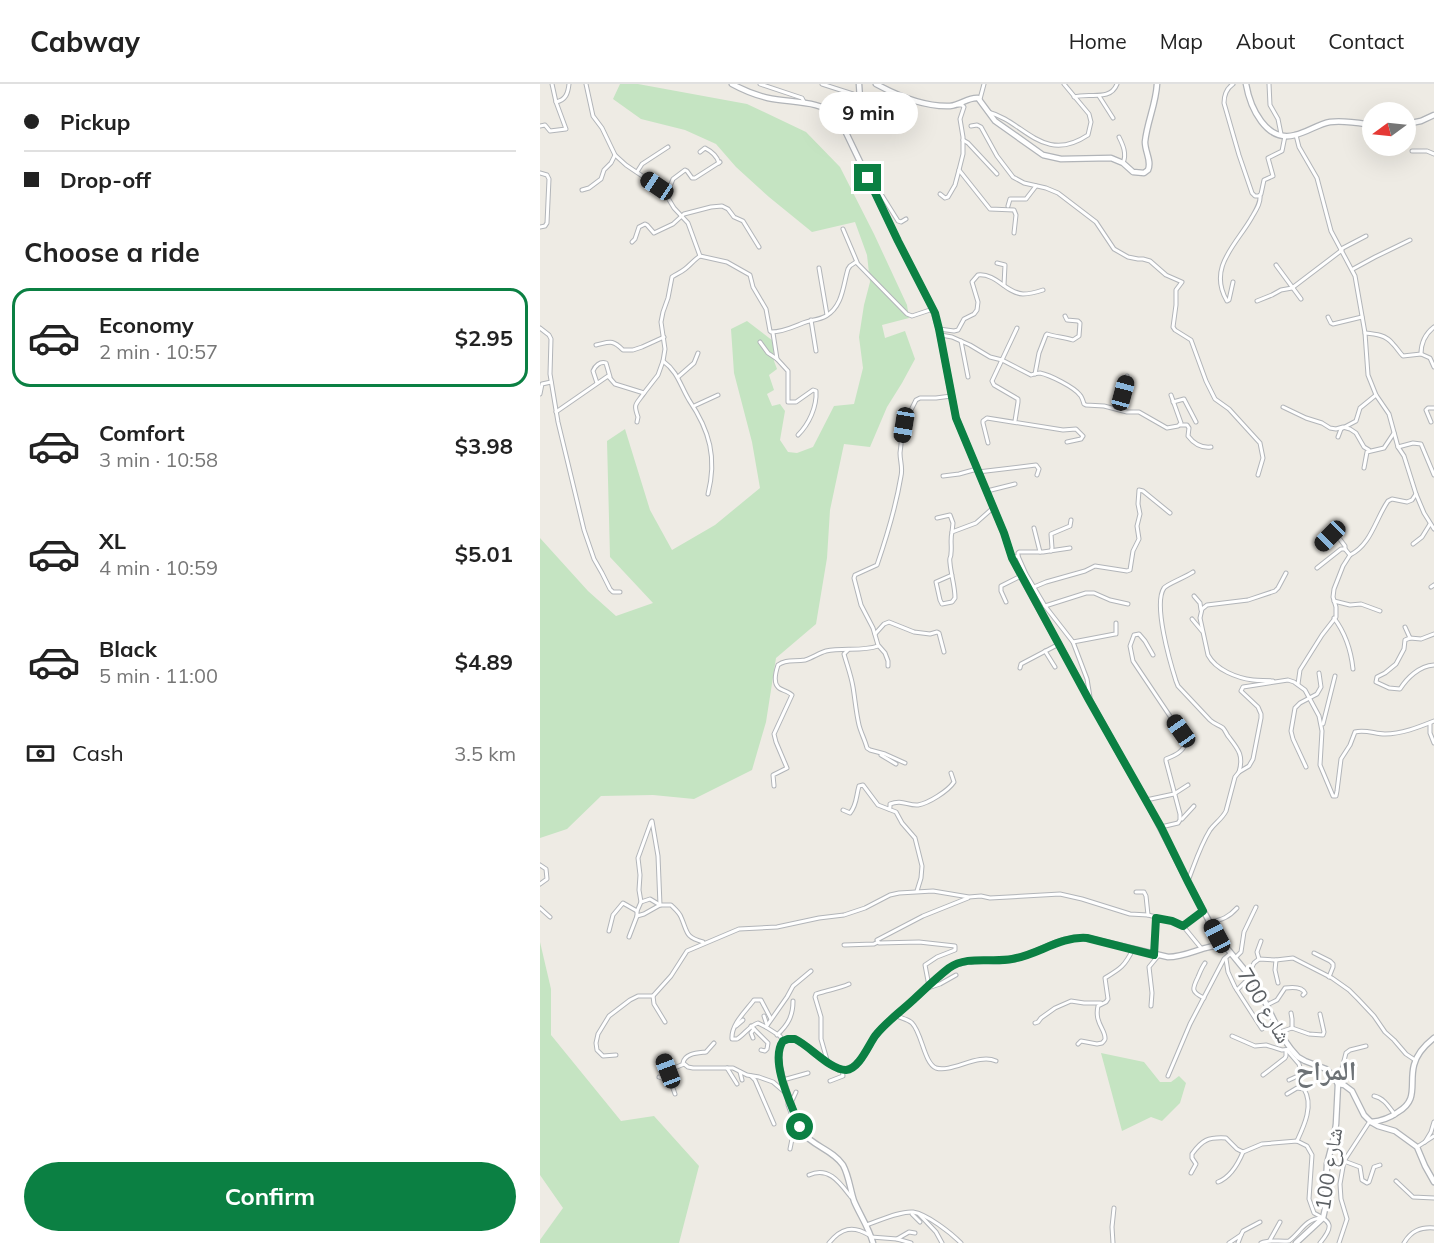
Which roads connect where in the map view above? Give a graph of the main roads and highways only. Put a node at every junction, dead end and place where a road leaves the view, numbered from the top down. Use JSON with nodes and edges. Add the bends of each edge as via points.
{"nodes":[{"id":1,"x":732,"y":84,"type":"edge"},
{"id":2,"x":859,"y":84,"type":"edge"},
{"id":3,"x":876,"y":84,"type":"edge"},
{"id":4,"x":1157,"y":84,"type":"edge"},
{"id":5,"x":1246,"y":84,"type":"edge"},
{"id":6,"x":828,"y":109,"type":"junction"},
{"id":7,"x":838,"y":109,"type":"junction"},
{"id":8,"x":1434,"y":115,"type":"edge"},
{"id":9,"x":838,"y":116,"type":"junction"},
{"id":10,"x":1416,"y":122,"type":"edge"},
{"id":11,"x":1362,"y":124,"type":"edge"},
{"id":12,"x":1217,"y":936,"type":"junction"},
{"id":13,"x":1213,"y":945,"type":"junction"},
{"id":14,"x":1224,"y":945,"type":"junction"},
{"id":15,"x":1434,"y":1038,"type":"edge"},
{"id":16,"x":1338,"y":1084,"type":"junction"},
{"id":17,"x":1370,"y":1121,"type":"junction"},
{"id":18,"x":1434,"y":1182,"type":"edge"},
{"id":19,"x":872,"y":1239,"type":"edge"},
{"id":20,"x":1296,"y":1243,"type":"edge"}],
"edges":[{"from":1,"to":6,"type":"main road","via":[[767,98]]},
{"from":2,"to":7,"type":"main road","via":[[859,102],[853,108]]},
{"from":3,"to":4,"type":"main road","via":[[913,100],[940,105],[980,99],[987,112],[1007,130],[1043,155],[1061,159],[1116,159],[1133,172],[1144,173],[1150,165],[1145,140]]},
{"from":5,"to":11,"type":"main road","via":[[1257,116],[1283,135],[1296,135],[1333,122]]},
{"from":6,"to":7,"type":"main road"},
{"from":6,"to":9,"type":"main road"},
{"from":7,"to":9,"type":"main road"},
{"from":8,"to":10,"type":"main road"},
{"from":9,"to":12,"type":"main road","name":"شارع 700","via":[[933,309],[961,434],[1012,558]]},
{"from":12,"to":13,"type":"main road"},
{"from":12,"to":14,"type":"main road","name":"شارع 700"},
{"from":13,"to":14,"type":"main road"},
{"from":13,"to":19,"type":"main road","via":[[1177,957],[1073,938],[1016,958],[958,963],[895,1015],[851,1069],[827,1061],[799,1041],[783,1041],[779,1051],[783,1080],[803,1133],[844,1167],[854,1201]]},
{"from":14,"to":16,"type":"main road","name":"شارع 700","via":[[1261,991],[1288,1050],[1326,1069]]},
{"from":15,"to":17,"type":"main road","via":[[1415,1060],[1410,1102],[1395,1115]]},
{"from":16,"to":17,"type":"main road","name":"شارع 700","via":[[1352,1091]]},
{"from":16,"to":20,"type":"main road","name":"شارع 100","via":[[1323,1218]]},
{"from":17,"to":18,"type":"main road","via":[[1395,1131],[1417,1147]]}]}
